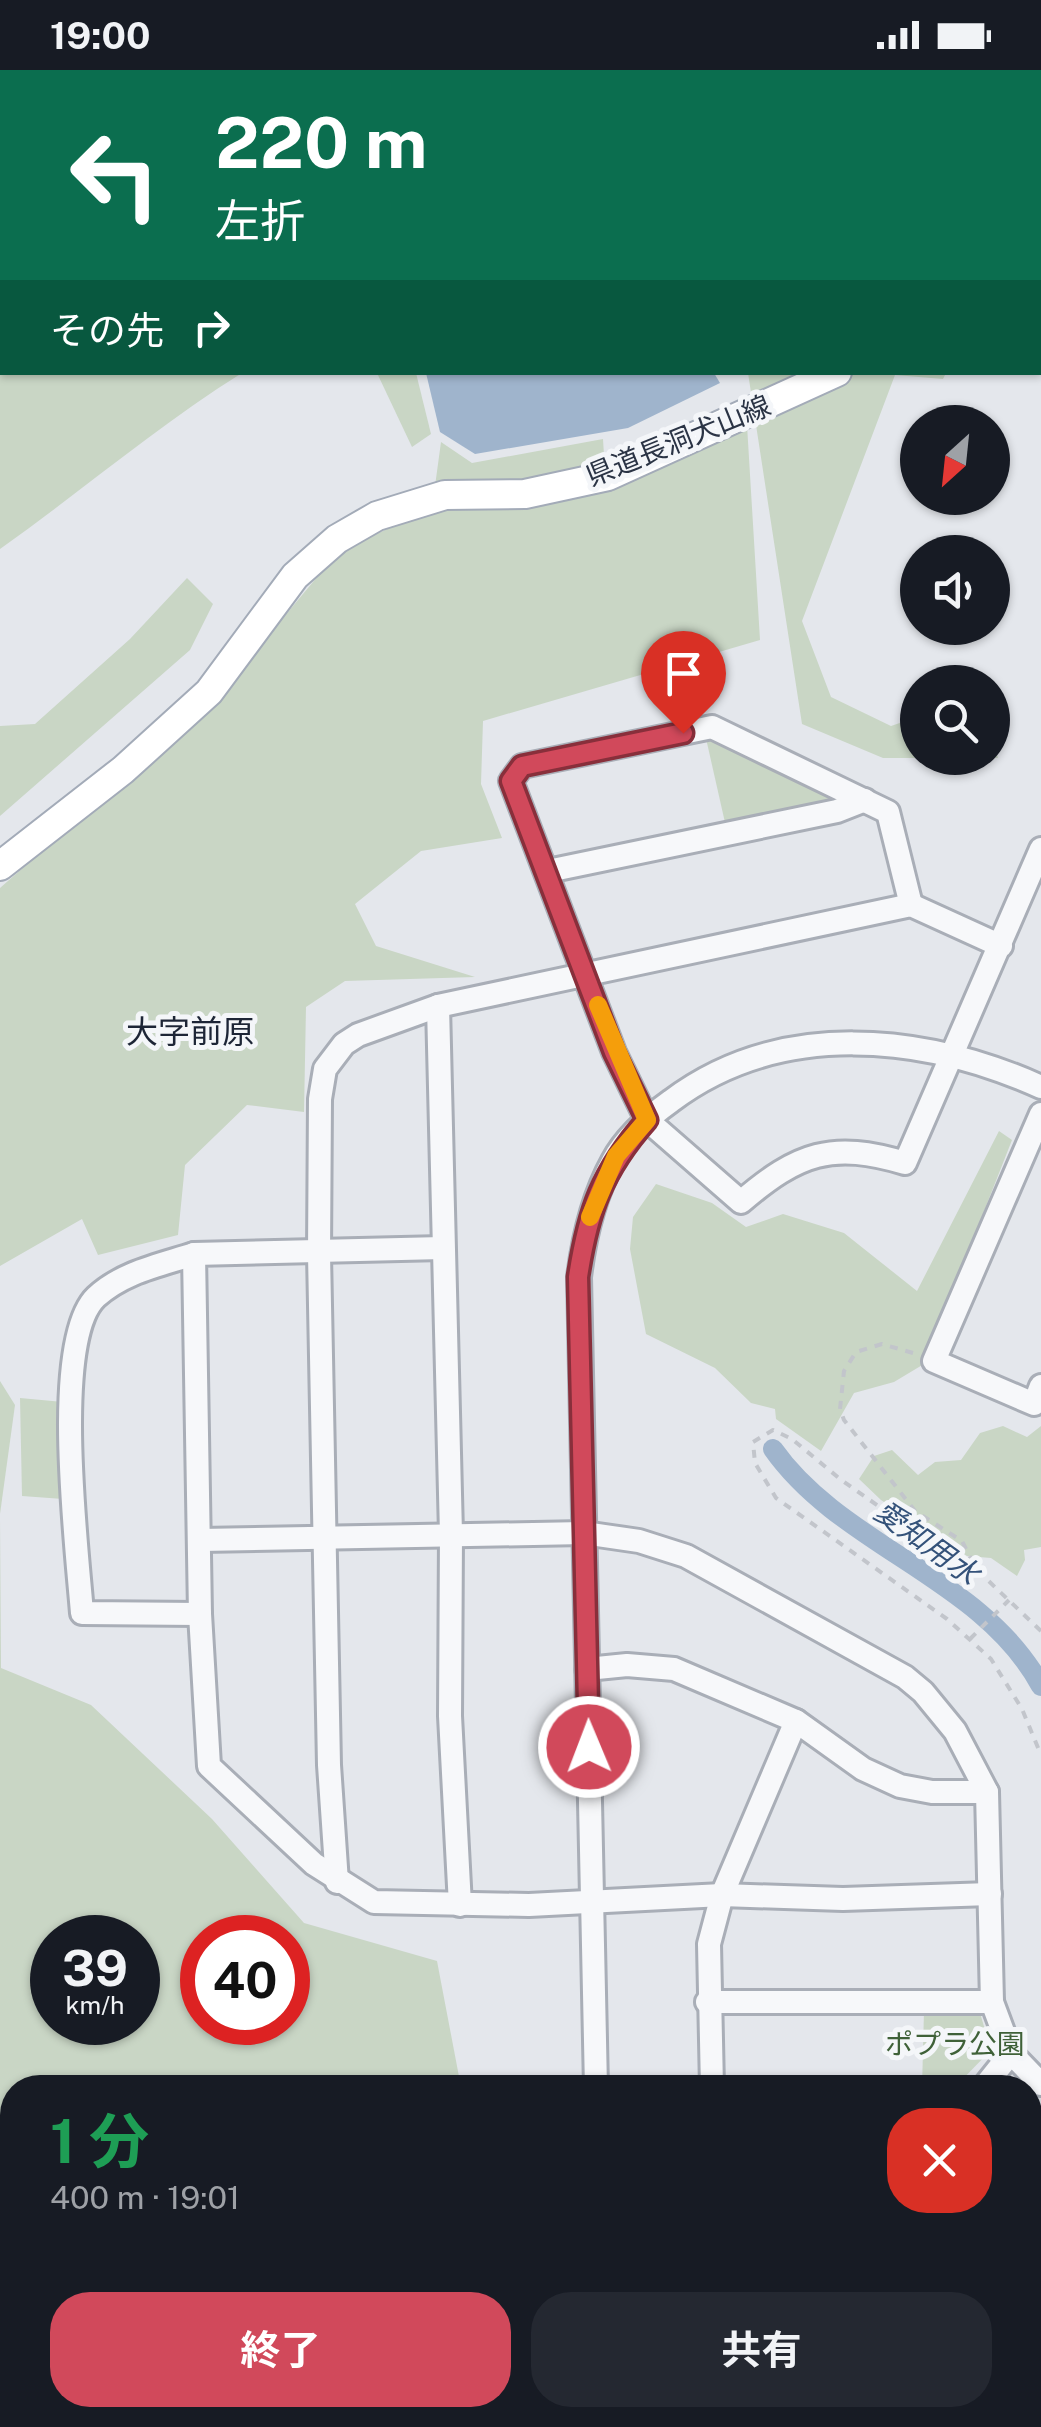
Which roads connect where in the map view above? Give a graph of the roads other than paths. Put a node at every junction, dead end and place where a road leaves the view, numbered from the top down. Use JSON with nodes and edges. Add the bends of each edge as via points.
{"nodes":[{"id":1,"x":830,"y":375,"type":"edge"},
{"id":2,"x":865,"y":800,"type":"junction"},
{"id":3,"x":1041,"y":849,"type":"edge"},
{"id":4,"x":0,"y":866,"type":"edge"},
{"id":5,"x":548,"y":871,"type":"junction"},
{"id":6,"x":910,"y":905,"type":"junction"},
{"id":7,"x":1000,"y":946,"type":"junction"},
{"id":8,"x":588,"y":976,"type":"junction"},
{"id":9,"x":438,"y":1006,"type":"junction"},
{"id":10,"x":952,"y":1053,"type":"junction"},
{"id":11,"x":1041,"y":1087,"type":"edge"},
{"id":12,"x":1041,"y":1114,"type":"edge"},
{"id":13,"x":647,"y":1120,"type":"junction"},
{"id":14,"x":443,"y":1248,"type":"junction"},
{"id":15,"x":194,"y":1254,"type":"junction"},
{"id":16,"x":318,"y":1254,"type":"junction"},
{"id":17,"x":1041,"y":1386,"type":"edge"},
{"id":18,"x":584,"y":1533,"type":"junction"},
{"id":19,"x":450,"y":1534,"type":"junction"},
{"id":20,"x":324,"y":1538,"type":"junction"},
{"id":21,"x":202,"y":1540,"type":"junction"},
{"id":22,"x":200,"y":1614,"type":"junction"},
{"id":23,"x":587,"y":1669,"type":"junction"},
{"id":24,"x":796,"y":1721,"type":"junction"},
{"id":25,"x":987,"y":1792,"type":"junction"},
{"id":26,"x":337,"y":1882,"type":"junction"},
{"id":27,"x":990,"y":1894,"type":"junction"},
{"id":28,"x":722,"y":1896,"type":"junction"},
{"id":29,"x":593,"y":1902,"type":"junction"},
{"id":30,"x":460,"y":1906,"type":"junction"},
{"id":31,"x":707,"y":2002,"type":"junction"},
{"id":32,"x":992,"y":2002,"type":"junction"},
{"id":33,"x":1011,"y":2052,"type":"junction"},
{"id":34,"x":596,"y":2075,"type":"edge"},
{"id":35,"x":711,"y":2075,"type":"edge"},
{"id":36,"x":992,"y":2075,"type":"edge"},
{"id":37,"x":1033,"y":2075,"type":"edge"}],
"edges":[{"from":1,"to":4,"type":"main road","name":"県道長洞犬山線","via":[[608,476],[525,494],[445,495],[377,516],[337,539],[295,576],[209,692]]},
{"from":2,"to":5,"type":"street"},
{"from":2,"to":5,"type":"street","via":[[712,727],[522,766],[511,781]]},
{"from":2,"to":6,"type":"street","via":[[888,812]]},
{"from":3,"to":7,"type":"street"},
{"from":5,"to":8,"type":"street"},
{"from":6,"to":7,"type":"street"},
{"from":6,"to":8,"type":"street"},
{"from":7,"to":10,"type":"street"},
{"from":8,"to":9,"type":"street"},
{"from":8,"to":13,"type":"street"},
{"from":9,"to":14,"type":"street"},
{"from":9,"to":16,"type":"street","via":[[358,1034],[325,1070]]},
{"from":10,"to":11,"type":"street"},
{"from":10,"to":13,"type":"street","via":[[889,1043],[804,1046],[698,1080]]},
{"from":10,"to":13,"type":"street","via":[[906,1163],[865,1151],[826,1151],[779,1170],[741,1202]]},
{"from":12,"to":17,"type":"street","via":[[934,1361],[1034,1404]]},
{"from":13,"to":18,"type":"street","via":[[616,1156],[584,1234],[578,1277]]},
{"from":14,"to":16,"type":"street"},
{"from":14,"to":19,"type":"street"},
{"from":15,"to":16,"type":"street"},
{"from":15,"to":21,"type":"street"},
{"from":15,"to":22,"type":"street","via":[[130,1274],[83,1313],[73,1358],[72,1473],[82,1613]]},
{"from":16,"to":20,"type":"street"},
{"from":18,"to":19,"type":"street"},
{"from":18,"to":23,"type":"street"},
{"from":18,"to":25,"type":"street","via":[[686,1556],[906,1677],[955,1731]]},
{"from":19,"to":20,"type":"street"},
{"from":19,"to":30,"type":"street"},
{"from":20,"to":21,"type":"street"},
{"from":20,"to":26,"type":"street"},
{"from":21,"to":22,"type":"street"},
{"from":22,"to":26,"type":"street","via":[[209,1766]]},
{"from":23,"to":24,"type":"street","via":[[674,1669]]},
{"from":23,"to":29,"type":"street"},
{"from":24,"to":25,"type":"street","via":[[862,1769],[900,1786]]},
{"from":24,"to":28,"type":"street"},
{"from":25,"to":27,"type":"street"},
{"from":26,"to":30,"type":"street","via":[[374,1902]]},
{"from":27,"to":28,"type":"street"},
{"from":27,"to":32,"type":"street"},
{"from":28,"to":29,"type":"street"},
{"from":28,"to":31,"type":"street","via":[[709,1944]]},
{"from":29,"to":30,"type":"street"},
{"from":29,"to":34,"type":"street"},
{"from":31,"to":32,"type":"street"},
{"from":31,"to":35,"type":"street"},
{"from":32,"to":33,"type":"street"},
{"from":33,"to":36,"type":"street"},
{"from":33,"to":37,"type":"street"}]}
